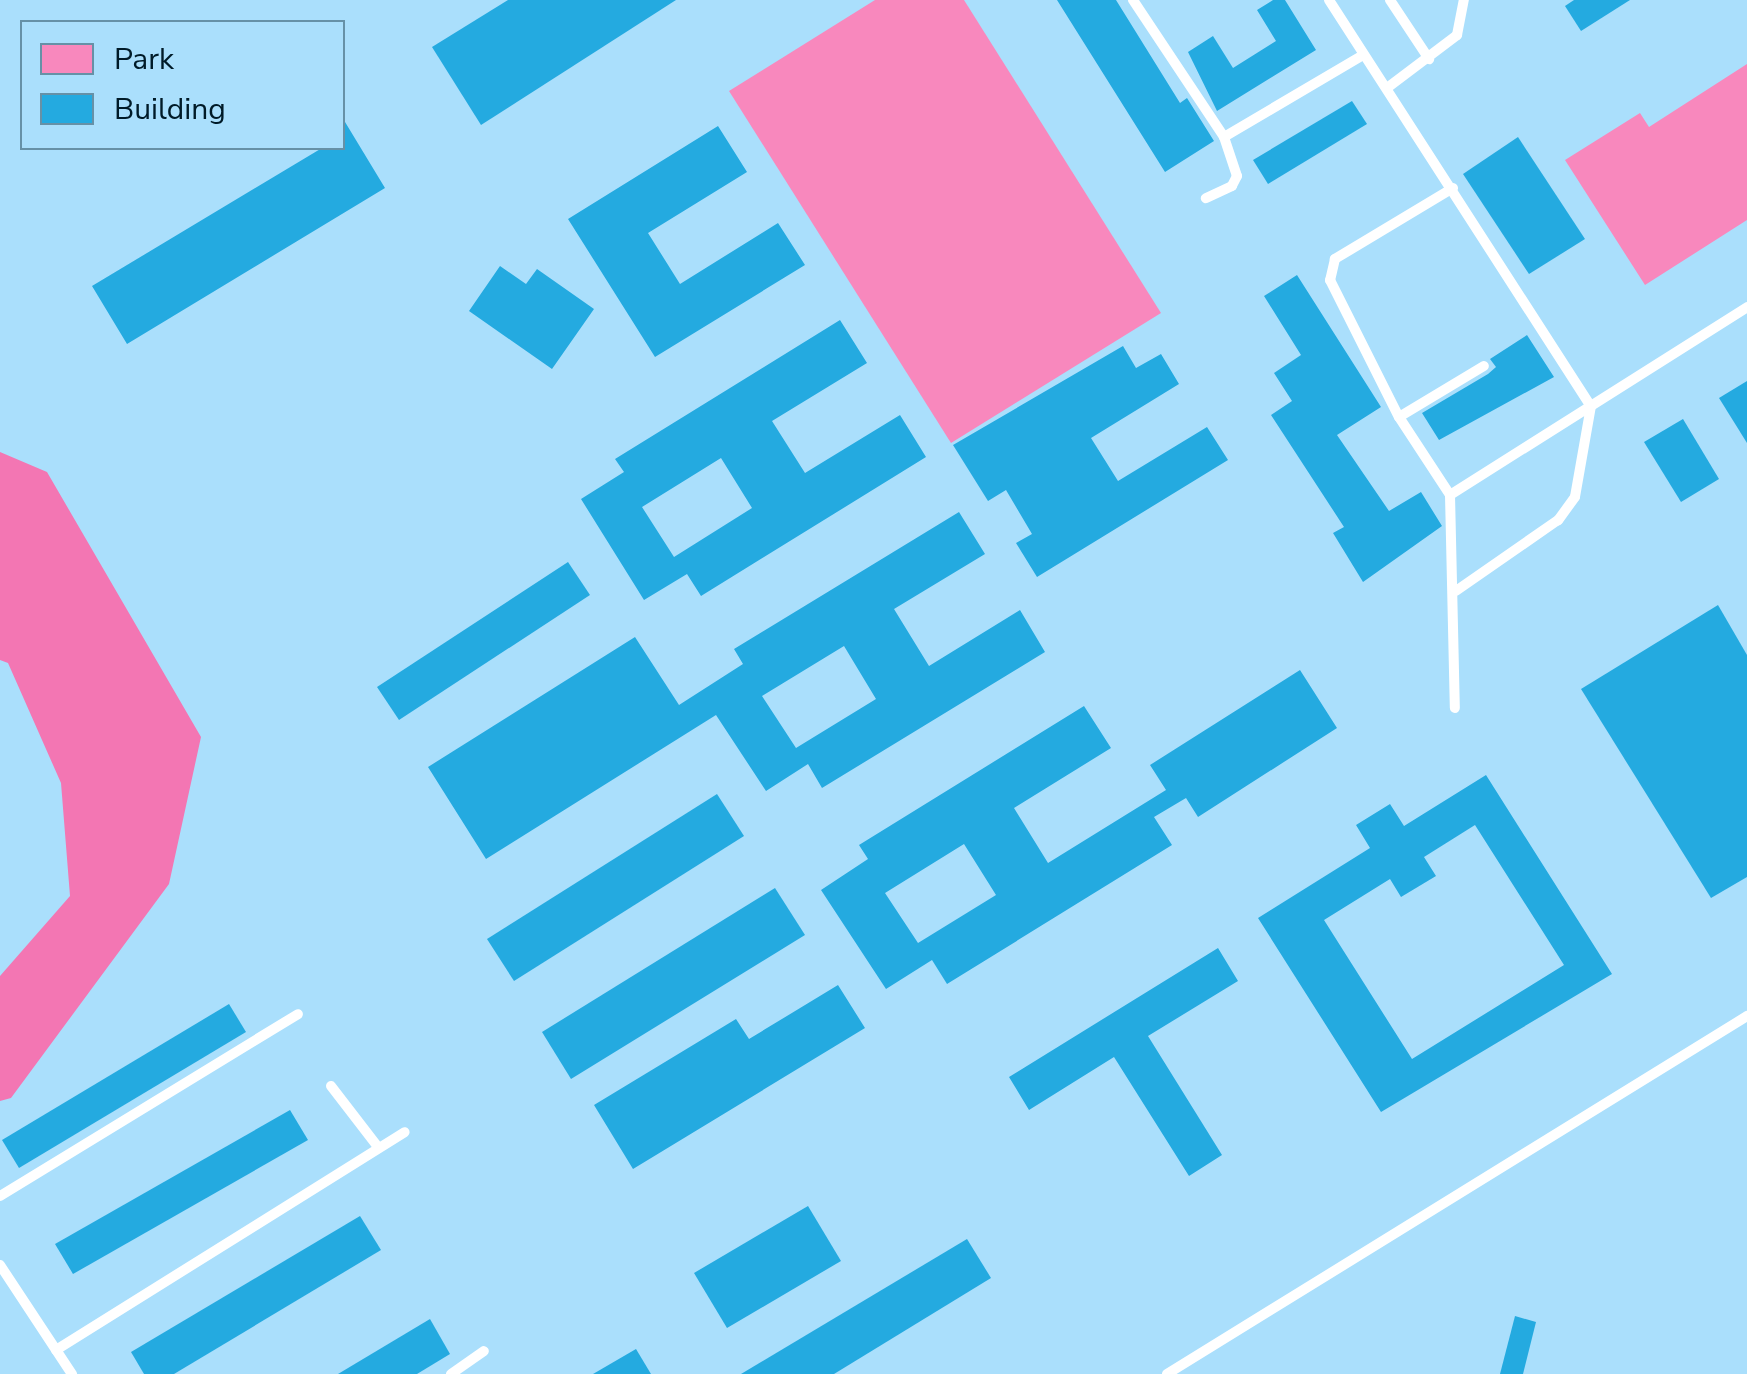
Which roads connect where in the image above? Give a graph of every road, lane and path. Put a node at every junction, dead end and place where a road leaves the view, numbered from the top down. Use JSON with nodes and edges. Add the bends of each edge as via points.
{"nodes":[{"id":1,"x":1133,"y":0,"type":"edge"},
{"id":2,"x":1330,"y":0,"type":"edge"},
{"id":3,"x":1390,"y":0,"type":"edge"},
{"id":4,"x":1464,"y":0,"type":"edge"},
{"id":5,"x":1364,"y":55,"type":"junction"},
{"id":6,"x":1429,"y":59,"type":"junction"},
{"id":7,"x":1387,"y":88,"type":"junction"},
{"id":8,"x":1224,"y":137,"type":"junction"},
{"id":9,"x":1452,"y":188,"type":"junction"},
{"id":10,"x":1206,"y":198,"type":"dead end"},
{"id":11,"x":1747,"y":307,"type":"edge"},
{"id":12,"x":1484,"y":366,"type":"dead end"},
{"id":13,"x":1591,"y":406,"type":"junction"},
{"id":14,"x":1399,"y":417,"type":"junction"},
{"id":15,"x":1450,"y":495,"type":"junction"},
{"id":16,"x":1456,"y":591,"type":"junction"},
{"id":17,"x":1456,"y":708,"type":"dead end"},
{"id":18,"x":298,"y":1014,"type":"dead end"},
{"id":19,"x":1747,"y":1016,"type":"edge"},
{"id":20,"x":331,"y":1086,"type":"dead end"},
{"id":21,"x":404,"y":1132,"type":"dead end"},
{"id":22,"x":378,"y":1147,"type":"junction"},
{"id":23,"x":0,"y":1196,"type":"edge"},
{"id":24,"x":0,"y":1265,"type":"edge"},
{"id":25,"x":56,"y":1350,"type":"junction"},
{"id":26,"x":484,"y":1351,"type":"dead end"},
{"id":27,"x":1188,"y":1362,"type":"junction"},
{"id":28,"x":72,"y":1374,"type":"edge"},
{"id":29,"x":450,"y":1374,"type":"edge"},
{"id":30,"x":1168,"y":1374,"type":"edge"},
{"id":31,"x":1195,"y":1374,"type":"edge"}],
"edges":[{"from":1,"to":8,"type":"lane"},
{"from":2,"to":5,"type":"lane"},
{"from":3,"to":6,"type":"lane"},
{"from":4,"to":6,"type":"lane","via":[[1457,35]]},
{"from":5,"to":7,"type":"lane"},
{"from":5,"to":8,"type":"lane"},
{"from":6,"to":7,"type":"lane"},
{"from":7,"to":9,"type":"lane"},
{"from":8,"to":10,"type":"lane","via":[[1237,176],[1232,186]]},
{"from":9,"to":13,"type":"lane"},
{"from":9,"to":14,"type":"lane","via":[[1335,258],[1330,280]]},
{"from":11,"to":13,"type":"lane"},
{"from":12,"to":14,"type":"lane"},
{"from":13,"to":15,"type":"lane"},
{"from":13,"to":16,"type":"lane","via":[[1576,497],[1558,520]]},
{"from":14,"to":15,"type":"lane"},
{"from":15,"to":16,"type":"lane"},
{"from":16,"to":17,"type":"lane"},
{"from":18,"to":23,"type":"lane"},
{"from":19,"to":27,"type":"lane"},
{"from":20,"to":22,"type":"lane"},
{"from":21,"to":22,"type":"lane"},
{"from":22,"to":25,"type":"lane"},
{"from":24,"to":25,"type":"lane"},
{"from":25,"to":28,"type":"lane"},
{"from":26,"to":29,"type":"lane"},
{"from":27,"to":30,"type":"lane"},
{"from":27,"to":31,"type":"lane"}]}
